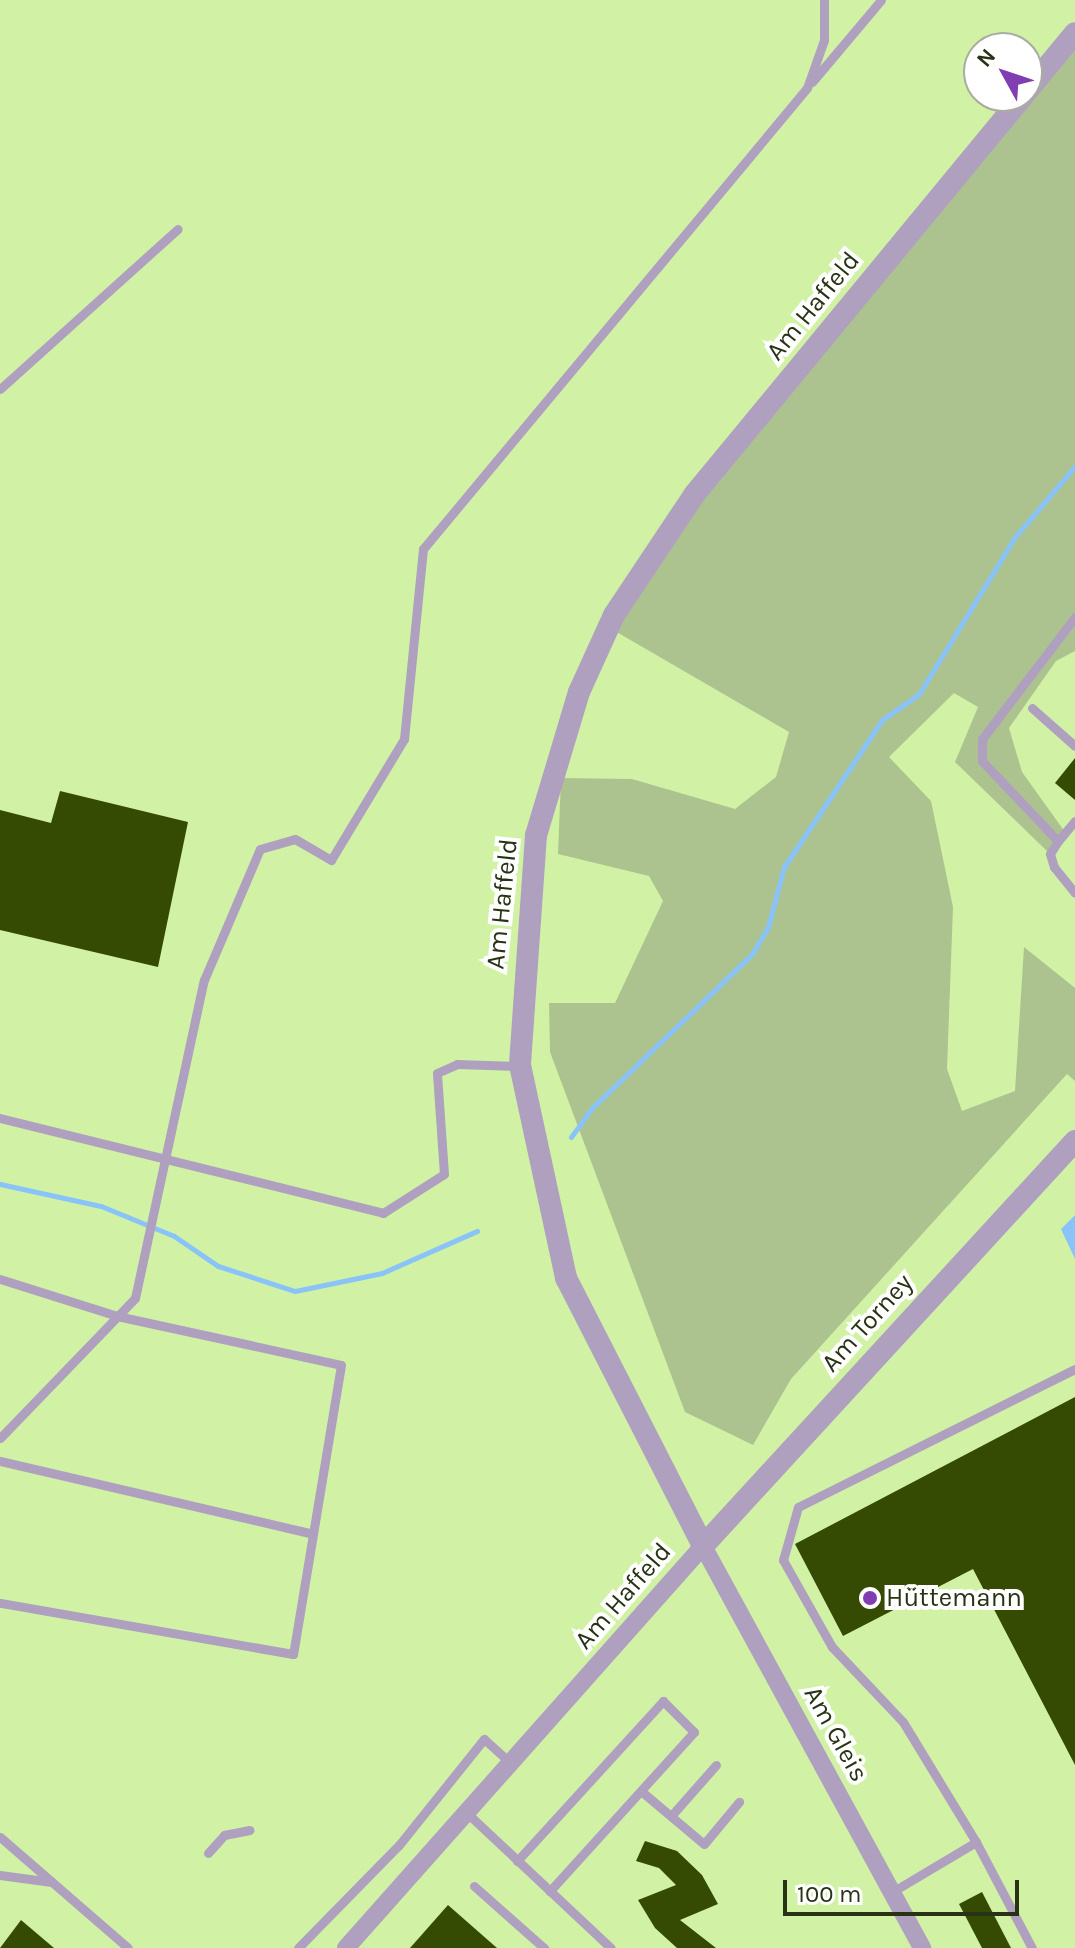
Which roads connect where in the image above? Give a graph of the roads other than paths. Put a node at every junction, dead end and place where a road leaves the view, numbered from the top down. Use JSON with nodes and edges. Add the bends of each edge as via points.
{"nodes":[{"id":1,"x":824,"y":0,"type":"edge"},
{"id":2,"x":881,"y":0,"type":"edge"},
{"id":3,"x":1075,"y":33,"type":"edge"},
{"id":4,"x":1043,"y":72,"type":"edge"},
{"id":5,"x":807,"y":88,"type":"junction"},
{"id":6,"x":1010,"y":112,"type":"edge"},
{"id":7,"x":178,"y":229,"type":"dead end"},
{"id":8,"x":0,"y":389,"type":"edge"},
{"id":9,"x":1075,"y":617,"type":"edge"},
{"id":10,"x":1032,"y":708,"type":"dead end"},
{"id":11,"x":1075,"y":746,"type":"edge"},
{"id":12,"x":1075,"y":821,"type":"edge"},
{"id":13,"x":1058,"y":841,"type":"junction"},
{"id":14,"x":1075,"y":893,"type":"edge"},
{"id":15,"x":520,"y":1065,"type":"junction"},
{"id":16,"x":0,"y":1118,"type":"edge"},
{"id":17,"x":1075,"y":1141,"type":"edge"},
{"id":18,"x":170,"y":1160,"type":"junction"},
{"id":19,"x":0,"y":1279,"type":"edge"},
{"id":20,"x":117,"y":1316,"type":"junction"},
{"id":21,"x":1075,"y":1369,"type":"edge"},
{"id":22,"x":0,"y":1438,"type":"edge"},
{"id":23,"x":0,"y":1461,"type":"edge"},
{"id":24,"x":313,"y":1534,"type":"junction"},
{"id":25,"x":703,"y":1546,"type":"junction"},
{"id":26,"x":0,"y":1603,"type":"edge"},
{"id":27,"x":511,"y":1763,"type":"junction"},
{"id":28,"x":716,"y":1765,"type":"dead end"},
{"id":29,"x":641,"y":1791,"type":"junction"},
{"id":30,"x":739,"y":1802,"type":"dead end"},
{"id":31,"x":467,"y":1813,"type":"junction"},
{"id":32,"x":671,"y":1816,"type":"junction"},
{"id":33,"x":250,"y":1830,"type":"dead end"},
{"id":34,"x":0,"y":1837,"type":"edge"},
{"id":35,"x":976,"y":1842,"type":"junction"},
{"id":36,"x":208,"y":1853,"type":"dead end"},
{"id":37,"x":517,"y":1861,"type":"junction"},
{"id":38,"x":0,"y":1875,"type":"edge"},
{"id":39,"x":52,"y":1882,"type":"junction"},
{"id":40,"x":474,"y":1886,"type":"dead end"},
{"id":41,"x":550,"y":1891,"type":"junction"},
{"id":42,"x":892,"y":1892,"type":"junction"},
{"id":43,"x":128,"y":1948,"type":"edge"},
{"id":44,"x":298,"y":1948,"type":"edge"},
{"id":45,"x":346,"y":1948,"type":"edge"},
{"id":46,"x":544,"y":1948,"type":"edge"},
{"id":47,"x":611,"y":1948,"type":"edge"},
{"id":48,"x":922,"y":1948,"type":"edge"},
{"id":49,"x":1032,"y":1948,"type":"edge"}],
"edges":[{"from":1,"to":5,"type":"lane","via":[[824,40]]},
{"from":2,"to":5,"type":"lane"},
{"from":3,"to":4,"type":"street"},
{"from":5,"to":18,"type":"lane","via":[[423,549],[404,739],[331,860],[295,839],[260,849],[204,980]]},
{"from":6,"to":15,"type":"street","name":"Am Haffeld","via":[[694,495],[614,615],[579,692],[536,835]]},
{"from":7,"to":8,"type":"lane"},
{"from":9,"to":13,"type":"lane","via":[[982,739],[982,761]]},
{"from":10,"to":11,"type":"lane"},
{"from":12,"to":13,"type":"lane"},
{"from":13,"to":14,"type":"lane","via":[[1050,854],[1054,867]]},
{"from":15,"to":18,"type":"lane","via":[[457,1064],[437,1073],[444,1174],[383,1213]]},
{"from":15,"to":25,"type":"street","name":"Am Haffeld","via":[[566,1278]]},
{"from":16,"to":18,"type":"lane"},
{"from":17,"to":25,"type":"street","name":"Am Torney"},
{"from":18,"to":20,"type":"lane","via":[[135,1298]]},
{"from":19,"to":20,"type":"lane"},
{"from":20,"to":22,"type":"lane"},
{"from":20,"to":24,"type":"lane","via":[[341,1365]]},
{"from":21,"to":35,"type":"lane","via":[[798,1507],[783,1560],[832,1647],[903,1722]]},
{"from":23,"to":24,"type":"lane"},
{"from":24,"to":26,"type":"lane","via":[[293,1654]]},
{"from":25,"to":27,"type":"street","name":"Am Haffeld"},
{"from":25,"to":42,"type":"street","name":"Am Gleis"},
{"from":27,"to":31,"type":"street","name":"Am Haffeld"},
{"from":27,"to":44,"type":"lane","via":[[484,1739],[409,1834]]},
{"from":28,"to":32,"type":"lane"},
{"from":29,"to":32,"type":"lane"},
{"from":29,"to":37,"type":"lane","via":[[694,1732],[663,1701]]},
{"from":29,"to":41,"type":"lane"},
{"from":30,"to":32,"type":"lane","via":[[704,1844]]},
{"from":31,"to":37,"type":"lane"},
{"from":31,"to":45,"type":"street","name":"Am Haffeld"},
{"from":33,"to":36,"type":"lane","via":[[224,1835]]},
{"from":34,"to":39,"type":"lane"},
{"from":35,"to":42,"type":"lane"},
{"from":35,"to":49,"type":"lane"},
{"from":37,"to":41,"type":"lane"},
{"from":38,"to":39,"type":"lane"},
{"from":39,"to":43,"type":"lane"},
{"from":40,"to":46,"type":"lane"},
{"from":41,"to":47,"type":"lane"},
{"from":42,"to":48,"type":"street","name":"Am Gleis"}]}
